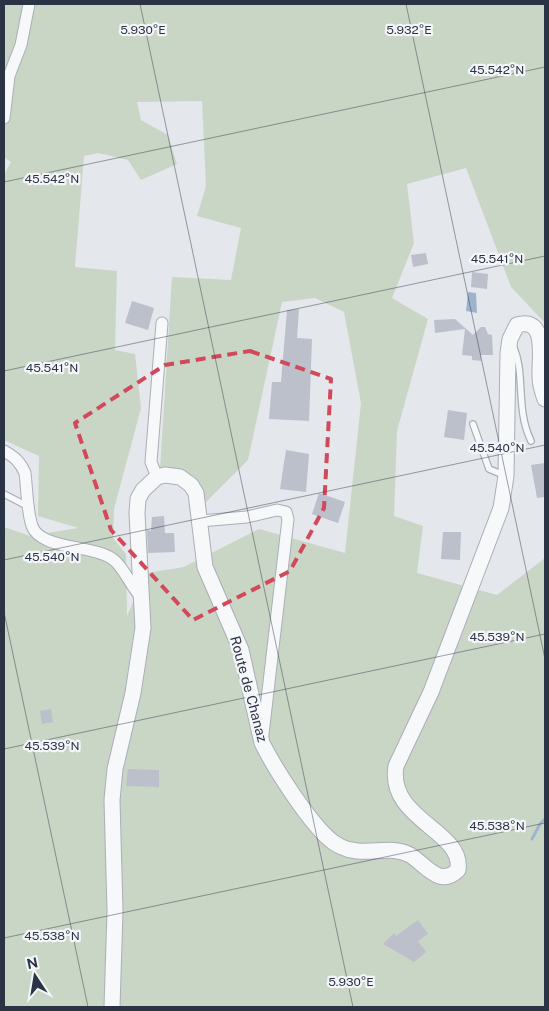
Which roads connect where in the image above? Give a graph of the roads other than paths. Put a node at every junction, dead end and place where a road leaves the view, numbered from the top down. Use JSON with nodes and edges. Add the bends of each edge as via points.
{"nodes":[{"id":1,"x":30,"y":4,"type":"edge"},
{"id":2,"x":4,"y":118,"type":"edge"},
{"id":3,"x":162,"y":323,"type":"dead end"},
{"id":4,"x":510,"y":339,"type":"junction"},
{"id":5,"x":545,"y":399,"type":"edge"},
{"id":6,"x":473,"y":424,"type":"dead end"},
{"id":7,"x":531,"y":441,"type":"dead end"},
{"id":8,"x":4,"y":451,"type":"edge"},
{"id":9,"x":506,"y":476,"type":"junction"},
{"id":10,"x":157,"y":477,"type":"junction"},
{"id":11,"x":4,"y":494,"type":"edge"},
{"id":12,"x":30,"y":507,"type":"junction"},
{"id":13,"x":200,"y":521,"type":"junction"},
{"id":14,"x":142,"y":598,"type":"junction"},
{"id":15,"x":262,"y":743,"type":"junction"},
{"id":16,"x":112,"y":1007,"type":"edge"}],
"edges":[{"from":1,"to":2,"type":"street","via":[[10,76]]},
{"from":3,"to":10,"type":"street","via":[[151,462]]},
{"from":4,"to":5,"type":"street","via":[[518,325],[524,323],[536,328],[540,337],[540,380]]},
{"from":4,"to":7,"type":"lane","via":[[516,351],[522,414]]},
{"from":4,"to":9,"type":"street","name":"Route de Chanaz"},
{"from":6,"to":9,"type":"lane","via":[[489,469]]},
{"from":8,"to":12,"type":"street","via":[[22,465]]},
{"from":9,"to":15,"type":"street","name":"Route de Chanaz","via":[[501,508],[459,621],[395,773],[399,796],[455,852],[457,872],[439,877],[410,855],[398,851],[358,852],[343,848],[311,817],[268,757]]},
{"from":10,"to":13,"type":"street","name":"Route de Chanaz","via":[[173,475],[191,485],[196,493]]},
{"from":10,"to":14,"type":"street","via":[[142,490],[138,499]]},
{"from":11,"to":12,"type":"lane"},
{"from":12,"to":14,"type":"street","via":[[32,527],[40,536],[96,552],[115,561]]},
{"from":13,"to":15,"type":"street","name":"Route de Chanaz","via":[[205,567],[241,650]]},
{"from":13,"to":15,"type":"street","via":[[247,517],[277,510],[286,512],[288,520]]},
{"from":14,"to":16,"type":"street","via":[[141,650],[115,769],[112,800]]}]}
